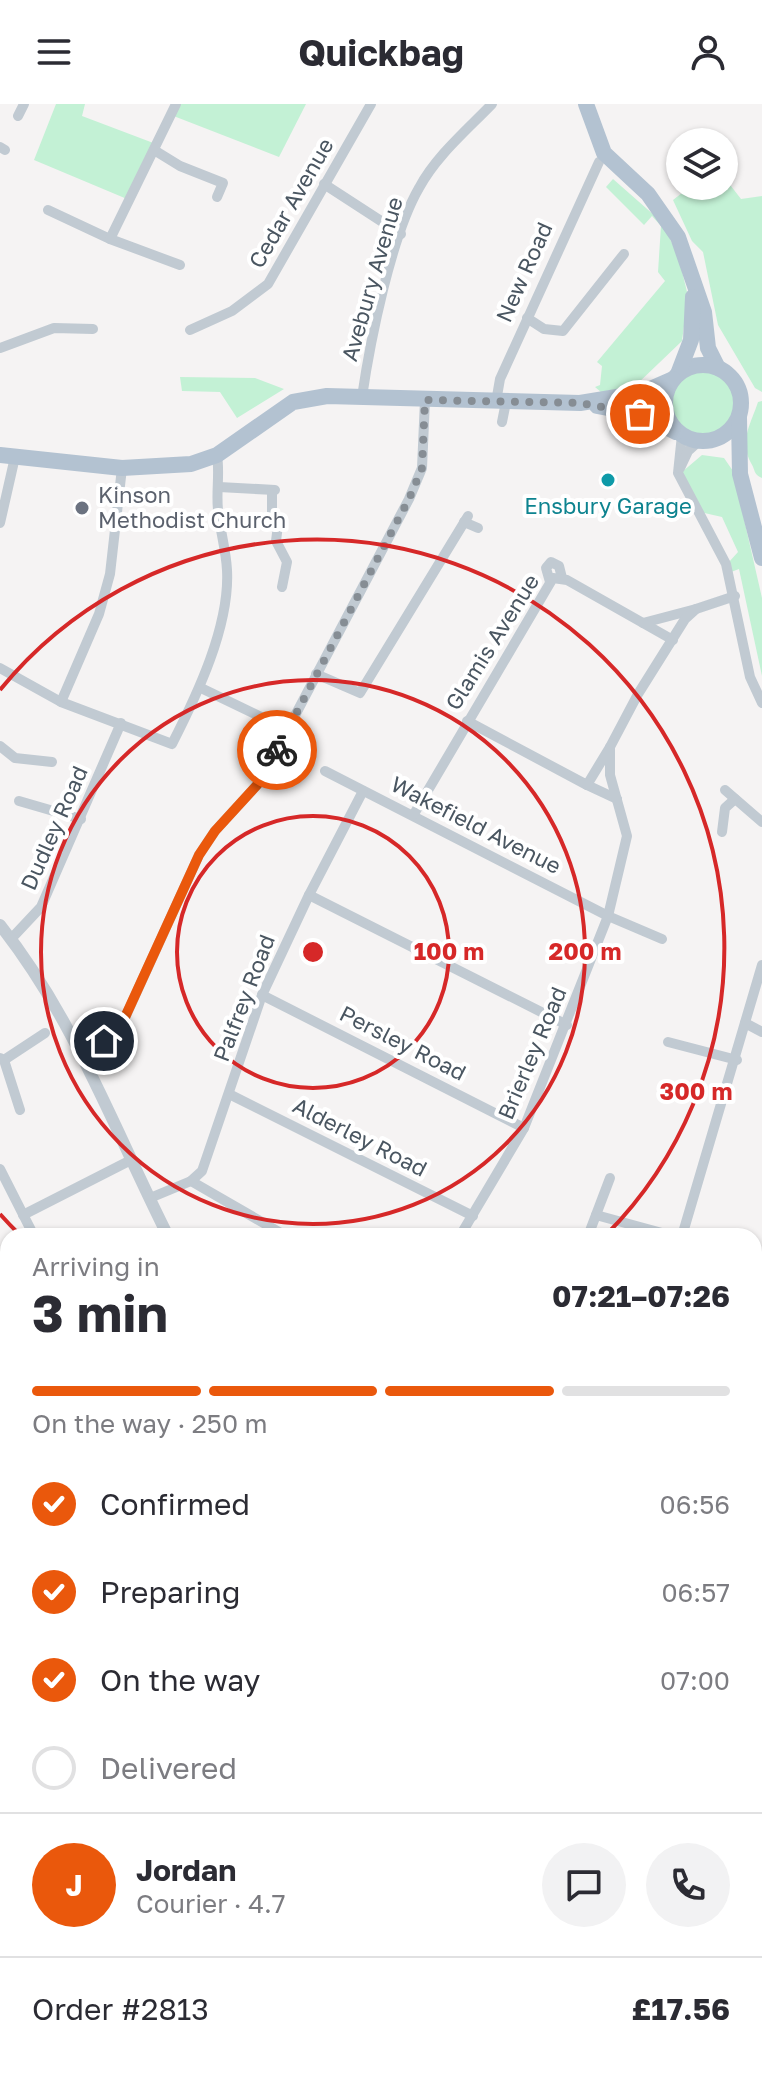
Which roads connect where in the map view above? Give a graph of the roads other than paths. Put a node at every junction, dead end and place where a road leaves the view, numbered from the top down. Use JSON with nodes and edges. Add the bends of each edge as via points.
{"nodes":[{"id":1,"x":24,"y":104,"type":"edge"},
{"id":2,"x":176,"y":104,"type":"edge"},
{"id":3,"x":371,"y":104,"type":"edge"},
{"id":4,"x":492,"y":104,"type":"edge"},
{"id":5,"x":586,"y":104,"type":"edge"},
{"id":6,"x":18,"y":116,"type":"dead end"},
{"id":7,"x":154,"y":150,"type":"junction"},
{"id":8,"x":599,"y":162,"type":"dead end"},
{"id":9,"x":324,"y":184,"type":"junction"},
{"id":10,"x":217,"y":197,"type":"dead end"},
{"id":11,"x":48,"y":210,"type":"dead end"},
{"id":12,"x":401,"y":234,"type":"junction"},
{"id":13,"x":110,"y":239,"type":"junction"},
{"id":14,"x":624,"y":254,"type":"dead end"},
{"id":15,"x":180,"y":265,"type":"dead end"},
{"id":16,"x":692,"y":279,"type":"junction"},
{"id":17,"x":527,"y":318,"type":"junction"},
{"id":18,"x":93,"y":329,"type":"dead end"},
{"id":19,"x":190,"y":330,"type":"dead end"},
{"id":20,"x":0,"y":348,"type":"edge"},
{"id":21,"x":718,"y":368,"type":"junction"},
{"id":22,"x":676,"y":376,"type":"junction"},
{"id":23,"x":362,"y":397,"type":"junction"},
{"id":24,"x":425,"y":400,"type":"junction"},
{"id":25,"x":501,"y":402,"type":"junction"},
{"id":26,"x":580,"y":403,"type":"junction"},
{"id":27,"x":740,"y":413,"type":"junction"},
{"id":28,"x":502,"y":422,"type":"dead end"},
{"id":29,"x":680,"y":434,"type":"junction"},
{"id":30,"x":705,"y":441,"type":"junction"},
{"id":31,"x":217,"y":455,"type":"junction"},
{"id":32,"x":7,"y":456,"type":"edge"},
{"id":33,"x":122,"y":468,"type":"junction"},
{"id":34,"x":678,"y":473,"type":"junction"},
{"id":35,"x":740,"y":474,"type":"junction"},
{"id":36,"x":219,"y":487,"type":"junction"},
{"id":37,"x":0,"y":523,"type":"edge"},
{"id":38,"x":478,"y":528,"type":"dead end"},
{"id":39,"x":762,"y":558,"type":"edge"},
{"id":40,"x":562,"y":578,"type":"junction"},
{"id":41,"x":550,"y":582,"type":"junction"},
{"id":42,"x":282,"y":587,"type":"dead end"},
{"id":43,"x":735,"y":596,"type":"junction"},
{"id":44,"x":696,"y":609,"type":"junction"},
{"id":45,"x":643,"y":623,"type":"junction"},
{"id":46,"x":673,"y":640,"type":"junction"},
{"id":47,"x":1,"y":670,"type":"edge"},
{"id":48,"x":316,"y":674,"type":"junction"},
{"id":49,"x":201,"y":688,"type":"junction"},
{"id":50,"x":61,"y":702,"type":"junction"},
{"id":51,"x":762,"y":703,"type":"edge"},
{"id":52,"x":467,"y":721,"type":"junction"},
{"id":53,"x":121,"y":723,"type":"junction"},
{"id":54,"x":288,"y":730,"type":"junction"},
{"id":55,"x":0,"y":746,"type":"edge"},
{"id":56,"x":610,"y":747,"type":"junction"},
{"id":57,"x":52,"y":762,"type":"dead end"},
{"id":58,"x":325,"y":771,"type":"dead end"},
{"id":59,"x":587,"y":785,"type":"junction"},
{"id":60,"x":725,"y":790,"type":"dead end"},
{"id":61,"x":363,"y":791,"type":"junction"},
{"id":62,"x":617,"y":799,"type":"junction"},
{"id":63,"x":735,"y":799,"type":"junction"},
{"id":64,"x":19,"y":801,"type":"dead end"},
{"id":65,"x":414,"y":814,"type":"junction"},
{"id":66,"x":81,"y":819,"type":"junction"},
{"id":67,"x":762,"y":822,"type":"edge"},
{"id":68,"x":722,"y":832,"type":"dead end"},
{"id":69,"x":309,"y":895,"type":"junction"},
{"id":70,"x":608,"y":916,"type":"junction"},
{"id":71,"x":0,"y":925,"type":"edge"},
{"id":72,"x":11,"y":939,"type":"junction"},
{"id":73,"x":662,"y":939,"type":"dead end"},
{"id":74,"x":762,"y":965,"type":"edge"},
{"id":75,"x":262,"y":995,"type":"junction"},
{"id":76,"x":745,"y":1023,"type":"junction"},
{"id":77,"x":567,"y":1025,"type":"junction"},
{"id":78,"x":762,"y":1032,"type":"edge"},
{"id":79,"x":45,"y":1033,"type":"dead end"},
{"id":80,"x":668,"y":1042,"type":"dead end"},
{"id":81,"x":80,"y":1052,"type":"junction"},
{"id":82,"x":2,"y":1059,"type":"edge"},
{"id":83,"x":737,"y":1060,"type":"junction"},
{"id":84,"x":229,"y":1094,"type":"junction"},
{"id":85,"x":20,"y":1110,"type":"dead end"},
{"id":86,"x":524,"y":1128,"type":"junction"},
{"id":87,"x":131,"y":1160,"type":"junction"},
{"id":88,"x":0,"y":1169,"type":"edge"},
{"id":89,"x":610,"y":1178,"type":"dead end"},
{"id":90,"x":191,"y":1181,"type":"junction"},
{"id":91,"x":150,"y":1198,"type":"junction"},
{"id":92,"x":23,"y":1215,"type":"junction"},
{"id":93,"x":596,"y":1215,"type":"junction"},
{"id":94,"x":473,"y":1216,"type":"junction"},
{"id":95,"x":30,"y":1228,"type":"edge"},
{"id":96,"x":164,"y":1228,"type":"edge"},
{"id":97,"x":272,"y":1228,"type":"edge"},
{"id":98,"x":465,"y":1228,"type":"edge"},
{"id":99,"x":591,"y":1228,"type":"edge"},
{"id":100,"x":644,"y":1228,"type":"edge"},
{"id":101,"x":684,"y":1228,"type":"edge"}],
"edges":[{"from":1,"to":6,"type":"street"},
{"from":2,"to":7,"type":"street"},
{"from":3,"to":9,"type":"street","name":"Cedar Avenue"},
{"from":4,"to":12,"type":"street","name":"Avebury Avenue","via":[[418,188]]},
{"from":5,"to":16,"type":"main road","via":[[604,153],[670,223]]},
{"from":7,"to":10,"type":"street","via":[[180,166],[225,179]]},
{"from":7,"to":13,"type":"street"},
{"from":8,"to":17,"type":"street","name":"New Road"},
{"from":9,"to":12,"type":"street"},
{"from":9,"to":19,"type":"street","name":"Cedar Avenue","via":[[268,284],[232,311]]},
{"from":11,"to":13,"type":"street"},
{"from":12,"to":23,"type":"street","name":"Avebury Avenue","via":[[369,346]]},
{"from":13,"to":15,"type":"street"},
{"from":14,"to":17,"type":"street","via":[[563,331],[544,329]]},
{"from":16,"to":21,"type":"main road"},
{"from":16,"to":22,"type":"main road","via":[[691,340]]},
{"from":17,"to":25,"type":"street","name":"New Road","via":[[500,379]]},
{"from":18,"to":20,"type":"street","via":[[54,328]]},
{"from":21,"to":22,"type":"main road","via":[[697,365]]},
{"from":21,"to":27,"type":"main road","via":[[739,392]]},
{"from":22,"to":26,"type":"main road","via":[[641,393]]},
{"from":22,"to":29,"type":"main road","via":[[666,394],[665,411]]},
{"from":23,"to":24,"type":"main road"},
{"from":23,"to":31,"type":"main road","via":[[293,402]]},
{"from":24,"to":25,"type":"main road"},
{"from":24,"to":48,"type":"street","via":[[422,468]]},
{"from":25,"to":26,"type":"main road"},
{"from":25,"to":28,"type":"street","name":"New Road"},
{"from":26,"to":29,"type":"main road","via":[[640,414]]},
{"from":27,"to":30,"type":"main road","via":[[729,431]]},
{"from":27,"to":35,"type":"main road"},
{"from":29,"to":30,"type":"main road"},
{"from":29,"to":34,"type":"street"},
{"from":30,"to":34,"type":"street","via":[[688,451]]},
{"from":30,"to":35,"type":"main road","via":[[732,460]]},
{"from":31,"to":33,"type":"main road","via":[[165,468]]},
{"from":31,"to":36,"type":"street"},
{"from":32,"to":33,"type":"main road"},
{"from":32,"to":37,"type":"street"},
{"from":33,"to":50,"type":"street","via":[[110,574],[99,614]]},
{"from":34,"to":43,"type":"street","via":[[726,564]]},
{"from":35,"to":39,"type":"main road"},
{"from":36,"to":42,"type":"street","via":[[274,490],[276,541],[287,562]]},
{"from":36,"to":49,"type":"street","via":[[227,572]]},
{"from":38,"to":48,"type":"street","via":[[466,519],[360,693]]},
{"from":40,"to":41,"type":"street","name":"Glamis Avenue"},
{"from":40,"to":41,"type":"street","via":[[559,566],[551,562],[546,568]]},
{"from":40,"to":45,"type":"street","name":"Glamis Avenue"},
{"from":41,"to":52,"type":"street","name":"Glamis Avenue"},
{"from":43,"to":44,"type":"street"},
{"from":43,"to":51,"type":"street","via":[[750,677]]},
{"from":44,"to":45,"type":"street"},
{"from":44,"to":46,"type":"street"},
{"from":45,"to":46,"type":"street","name":"Glamis Avenue"},
{"from":46,"to":56,"type":"street"},
{"from":47,"to":50,"type":"street"},
{"from":48,"to":54,"type":"street"},
{"from":49,"to":53,"type":"street","via":[[172,744]]},
{"from":49,"to":54,"type":"street"},
{"from":50,"to":53,"type":"street"},
{"from":52,"to":59,"type":"street"},
{"from":52,"to":65,"type":"street","name":"Glamis Avenue"},
{"from":53,"to":66,"type":"street","name":"Dudley Road"},
{"from":54,"to":81,"type":"street","via":[[257,785],[199,855],[119,1031]]},
{"from":55,"to":57,"type":"street","via":[[15,758]]},
{"from":56,"to":59,"type":"street"},
{"from":56,"to":62,"type":"street","name":"Brierley Road"},
{"from":58,"to":61,"type":"street","name":"Wakefield Avenue"},
{"from":59,"to":62,"type":"street"},
{"from":60,"to":63,"type":"street"},
{"from":61,"to":65,"type":"street","name":"Wakefield Avenue"},
{"from":61,"to":69,"type":"street","name":"Palfrey Road"},
{"from":62,"to":70,"type":"street","name":"Brierley Road","via":[[627,836]]},
{"from":63,"to":67,"type":"street"},
{"from":63,"to":68,"type":"street","via":[[725,808]]},
{"from":64,"to":66,"type":"street"},
{"from":65,"to":70,"type":"street","name":"Wakefield Avenue"},
{"from":66,"to":72,"type":"street","name":"Dudley Road","via":[[37,915]]},
{"from":69,"to":75,"type":"street","name":"Palfrey Road"},
{"from":69,"to":77,"type":"street"},
{"from":70,"to":73,"type":"street","name":"Wakefield Avenue"},
{"from":70,"to":77,"type":"street","name":"Brierley Road"},
{"from":71,"to":72,"type":"street"},
{"from":72,"to":81,"type":"street"},
{"from":74,"to":76,"type":"street"},
{"from":75,"to":84,"type":"street","name":"Palfrey Road"},
{"from":75,"to":86,"type":"street","name":"Persley Road"},
{"from":76,"to":78,"type":"street"},
{"from":76,"to":83,"type":"street"},
{"from":77,"to":86,"type":"street","name":"Brierley Road"},
{"from":79,"to":82,"type":"street"},
{"from":80,"to":83,"type":"street"},
{"from":81,"to":87,"type":"street"},
{"from":82,"to":85,"type":"street"},
{"from":83,"to":101,"type":"street"},
{"from":84,"to":90,"type":"street","name":"Palfrey Road","via":[[202,1171]]},
{"from":84,"to":94,"type":"street","name":"Alderley Road"},
{"from":86,"to":94,"type":"street","name":"Brierley Road"},
{"from":87,"to":91,"type":"street"},
{"from":87,"to":92,"type":"street"},
{"from":88,"to":92,"type":"street"},
{"from":89,"to":93,"type":"street"},
{"from":90,"to":91,"type":"street"},
{"from":90,"to":97,"type":"street"},
{"from":91,"to":96,"type":"street"},
{"from":92,"to":95,"type":"street"},
{"from":93,"to":99,"type":"street"},
{"from":93,"to":100,"type":"street"},
{"from":94,"to":98,"type":"street","name":"Brierley Road"}]}
